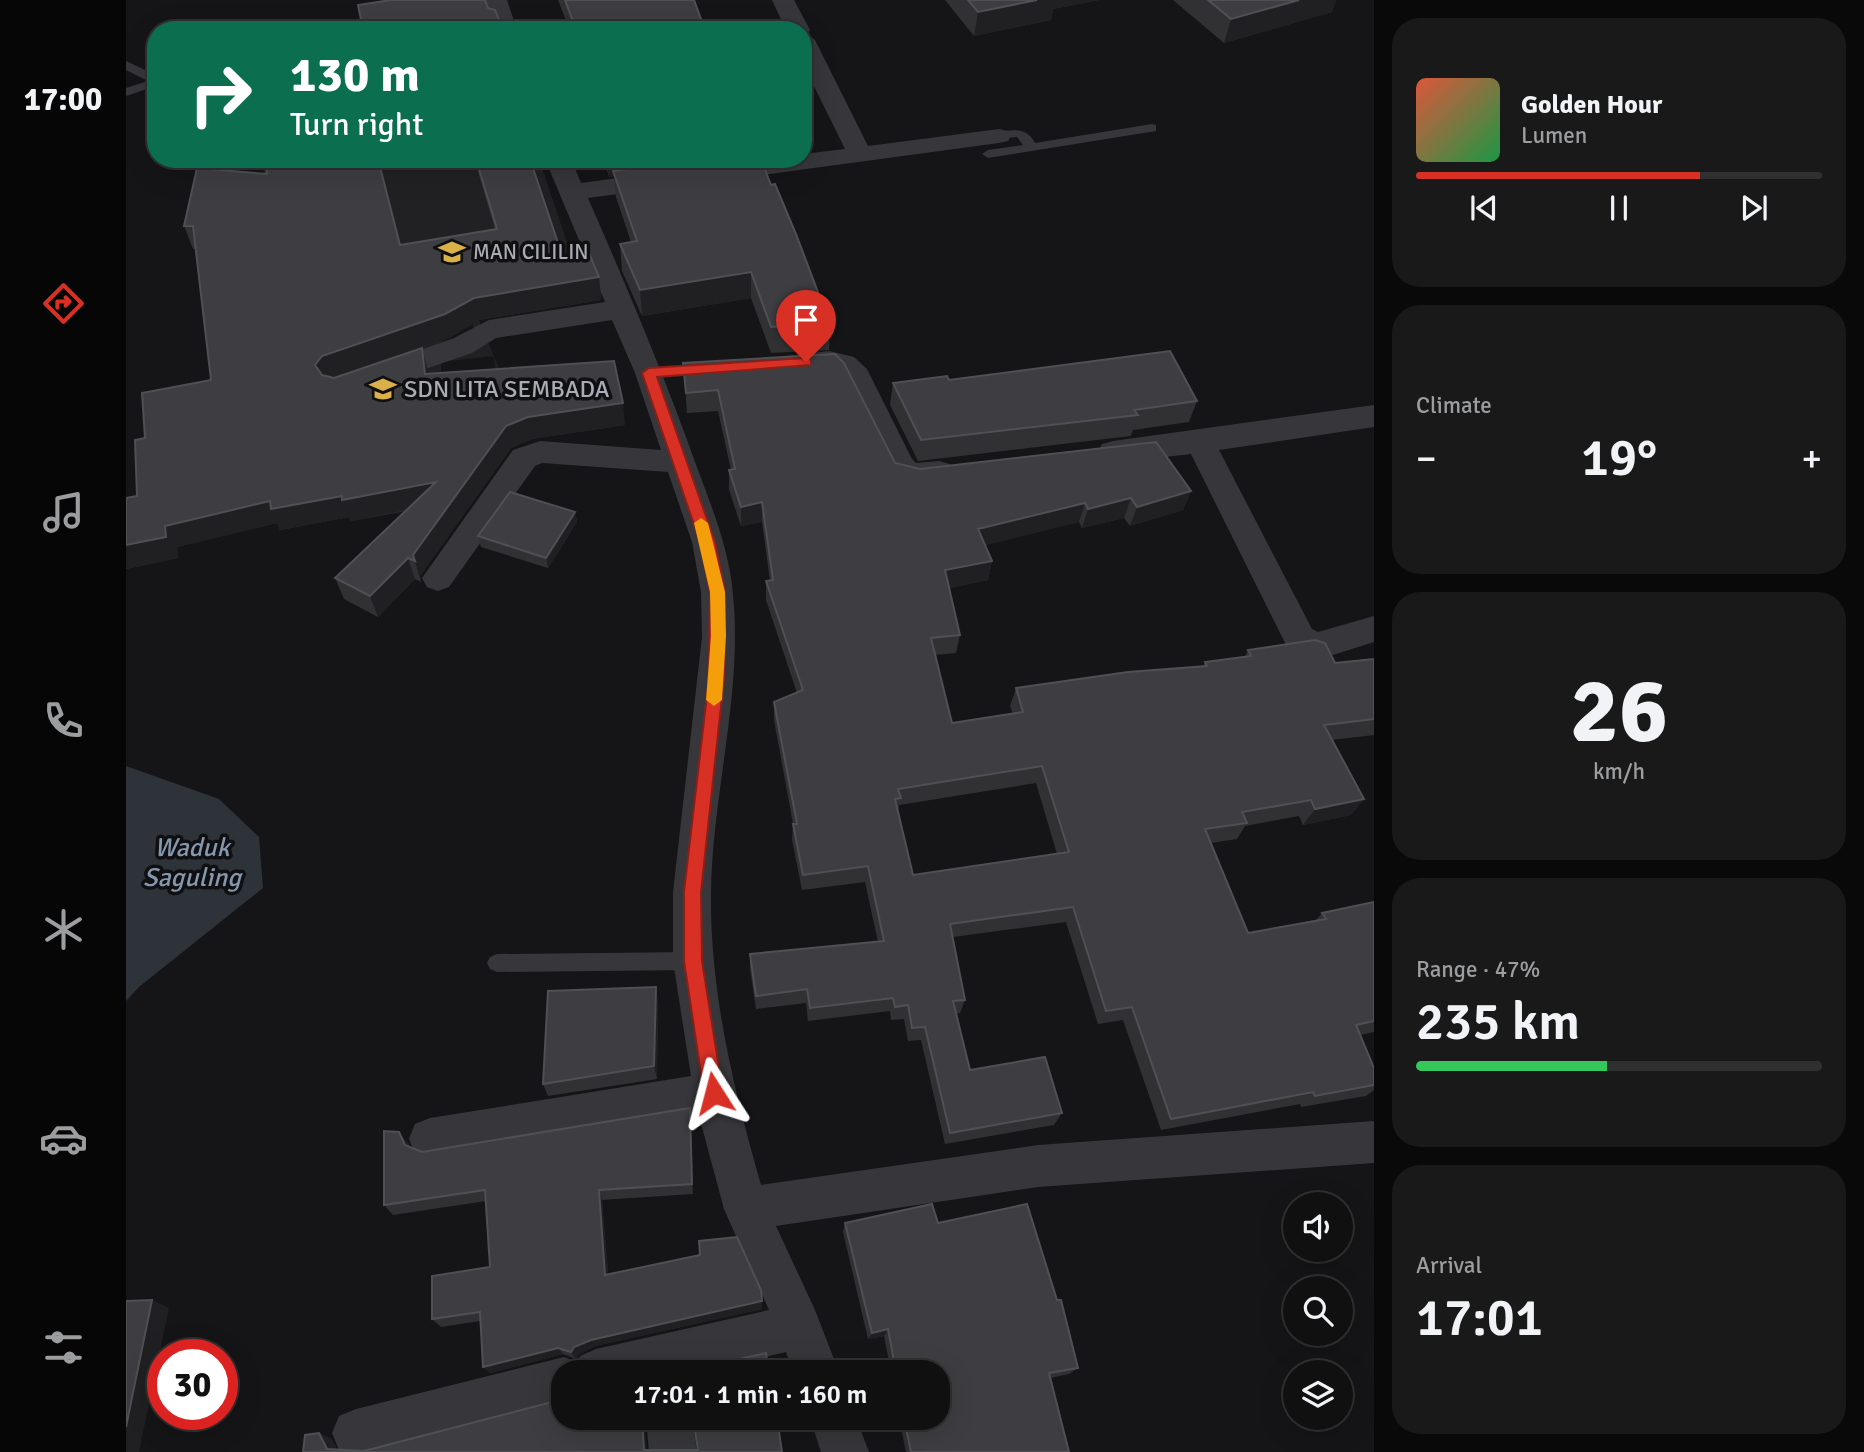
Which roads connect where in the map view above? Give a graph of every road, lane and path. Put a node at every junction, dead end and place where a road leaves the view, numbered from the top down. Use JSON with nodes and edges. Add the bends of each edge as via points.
{"nodes":[{"id":1,"x":496,"y":0,"type":"edge"},
{"id":2,"x":783,"y":0,"type":"edge"},
{"id":3,"x":503,"y":21,"type":"edge"},
{"id":4,"x":794,"y":21,"type":"edge"},
{"id":5,"x":812,"y":58,"type":"edge"},
{"id":6,"x":126,"y":65,"type":"edge"},
{"id":7,"x":147,"y":74,"type":"edge"},
{"id":8,"x":147,"y":84,"type":"edge"},
{"id":9,"x":126,"y":92,"type":"edge"},
{"id":10,"x":1152,"y":128,"type":"dead end"},
{"id":11,"x":993,"y":145,"type":"junction"},
{"id":12,"x":1031,"y":147,"type":"junction"},
{"id":13,"x":860,"y":154,"type":"junction"},
{"id":14,"x":812,"y":160,"type":"edge"},
{"id":15,"x":562,"y":168,"type":"edge"},
{"id":16,"x":755,"y":168,"type":"edge"},
{"id":17,"x":572,"y":192,"type":"junction"},
{"id":18,"x":622,"y":309,"type":"junction"},
{"id":19,"x":767,"y":365,"type":"edge"},
{"id":20,"x":353,"y":384,"type":"edge"},
{"id":21,"x":1374,"y":416,"type":"edge"},
{"id":22,"x":1200,"y":442,"type":"junction"},
{"id":23,"x":1079,"y":456,"type":"edge"},
{"id":24,"x":679,"y":462,"type":"junction"},
{"id":25,"x":971,"y":468,"type":"edge"},
{"id":26,"x":438,"y":578,"type":"dead end"},
{"id":27,"x":1374,"y":629,"type":"edge"},
{"id":28,"x":693,"y":961,"type":"junction"},
{"id":29,"x":497,"y":963,"type":"dead end"},
{"id":30,"x":714,"y":1093,"type":"junction"},
{"id":31,"x":430,"y":1139,"type":"dead end"},
{"id":32,"x":1374,"y":1142,"type":"edge"},
{"id":33,"x":746,"y":1209,"type":"junction"},
{"id":34,"x":799,"y":1326,"type":"junction"},
{"id":35,"x":677,"y":1360,"type":"edge"},
{"id":36,"x":812,"y":1360,"type":"edge"},
{"id":37,"x":551,"y":1383,"type":"edge"},
{"id":38,"x":670,"y":1430,"type":"edge"},
{"id":39,"x":837,"y":1430,"type":"edge"},
{"id":40,"x":356,"y":1433,"type":"dead end"},
{"id":41,"x":673,"y":1452,"type":"edge"},
{"id":42,"x":845,"y":1452,"type":"edge"}],
"edges":[{"from":1,"to":3,"type":"street"},
{"from":2,"to":4,"type":"street"},
{"from":5,"to":13,"type":"street"},
{"from":6,"to":7,"type":"lane"},
{"from":8,"to":9,"type":"lane"},
{"from":10,"to":12,"type":"lane"},
{"from":11,"to":12,"type":"lane"},
{"from":11,"to":12,"type":"lane","via":[[1018,133],[1025,135]]},
{"from":11,"to":13,"type":"street"},
{"from":13,"to":14,"type":"street"},
{"from":15,"to":17,"type":"street"},
{"from":16,"to":17,"type":"street"},
{"from":17,"to":18,"type":"street"},
{"from":18,"to":20,"type":"street","via":[[489,330],[462,346]]},
{"from":18,"to":24,"type":"street","via":[[662,372]]},
{"from":19,"to":25,"type":"street","via":[[842,362],[857,376],[904,471],[917,475]]},
{"from":21,"to":22,"type":"street"},
{"from":22,"to":23,"type":"street"},
{"from":22,"to":27,"type":"street","via":[[1300,639],[1317,646]]},
{"from":24,"to":26,"type":"street","via":[[531,454]]},
{"from":24,"to":28,"type":"street","via":[[708,542],[718,603],[716,678],[692,892]]},
{"from":28,"to":29,"type":"lane"},
{"from":28,"to":30,"type":"street"},
{"from":30,"to":31,"type":"street"},
{"from":30,"to":33,"type":"street"},
{"from":32,"to":33,"type":"street","via":[[1038,1166]]},
{"from":33,"to":34,"type":"street"},
{"from":34,"to":35,"type":"street"},
{"from":34,"to":36,"type":"street"},
{"from":37,"to":40,"type":"street"},
{"from":38,"to":41,"type":"street"},
{"from":39,"to":42,"type":"street"}]}
